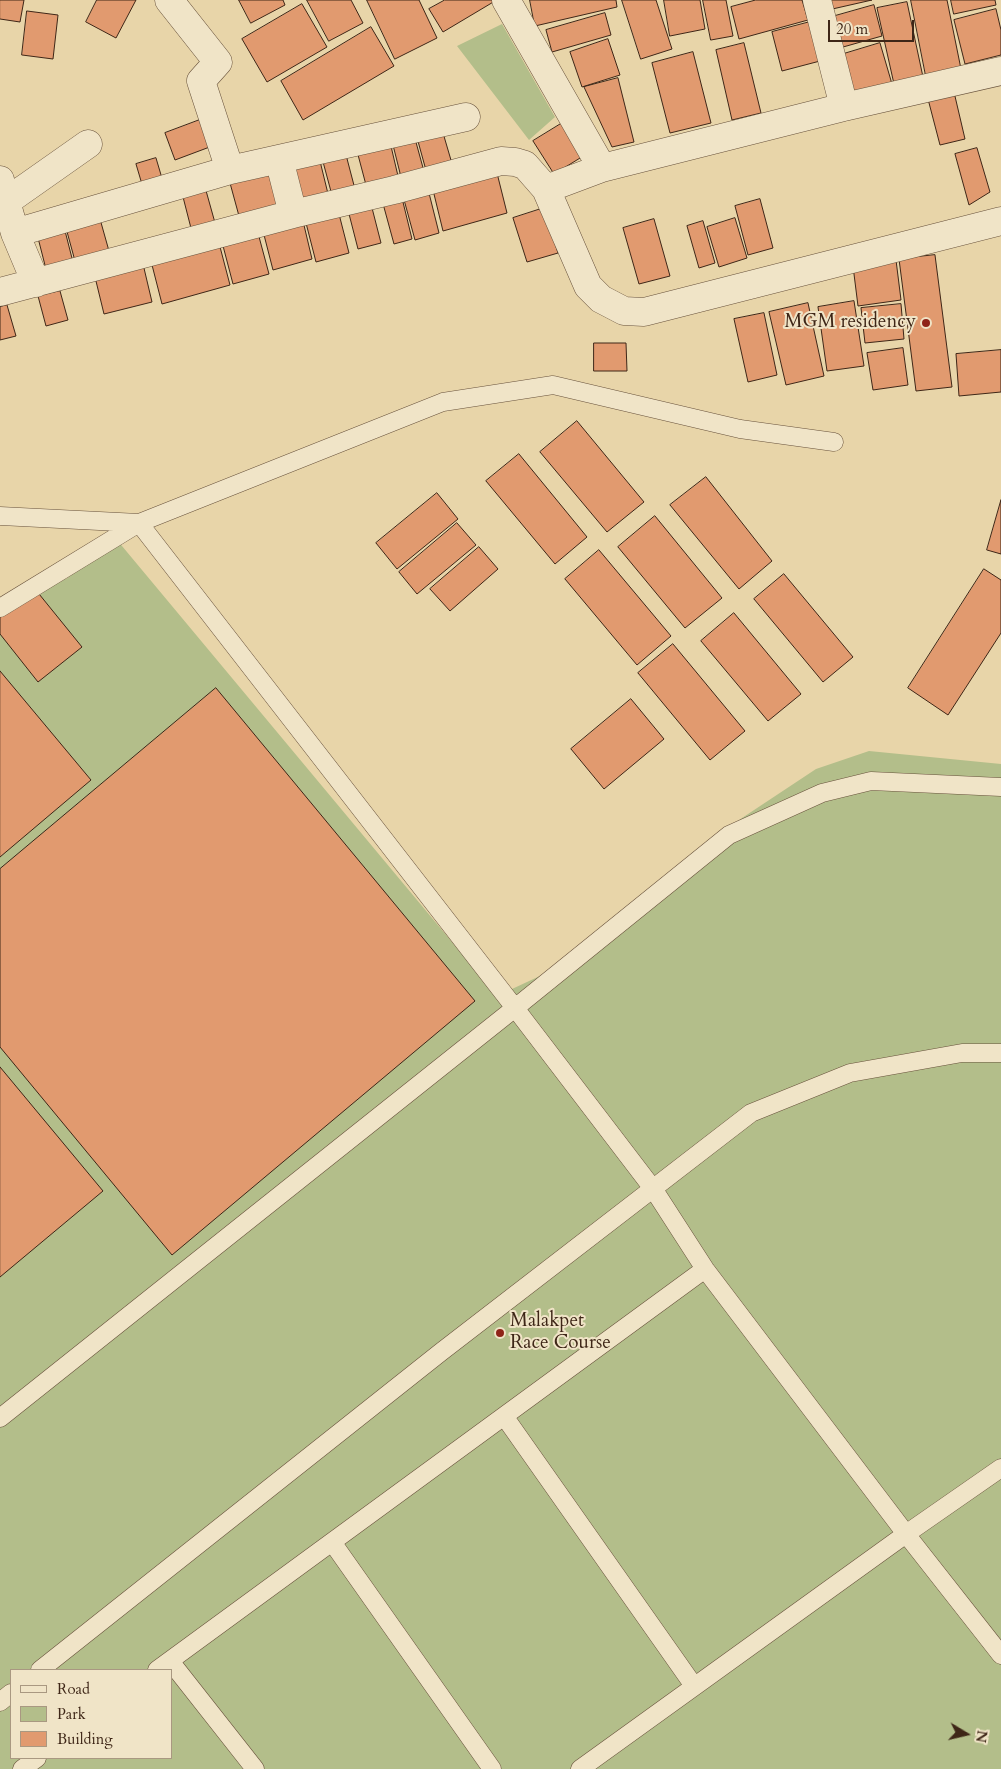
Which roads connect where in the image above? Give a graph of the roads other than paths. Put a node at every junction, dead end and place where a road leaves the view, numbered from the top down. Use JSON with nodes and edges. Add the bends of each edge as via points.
{"nodes":[{"id":1,"x":169,"y":0,"type":"edge"},
{"id":2,"x":506,"y":0,"type":"edge"},
{"id":3,"x":817,"y":0,"type":"edge"},
{"id":4,"x":1001,"y":71,"type":"edge"},
{"id":5,"x":844,"y":108,"type":"junction"},
{"id":6,"x":466,"y":117,"type":"dead end"},
{"id":7,"x":88,"y":144,"type":"dead end"},
{"id":8,"x":279,"y":159,"type":"junction"},
{"id":9,"x":602,"y":168,"type":"junction"},
{"id":10,"x":230,"y":170,"type":"junction"},
{"id":11,"x":546,"y":189,"type":"junction"},
{"id":12,"x":4,"y":190,"type":"edge"},
{"id":13,"x":293,"y":214,"type":"junction"},
{"id":14,"x":1001,"y":221,"type":"edge"},
{"id":15,"x":15,"y":232,"type":"junction"},
{"id":16,"x":36,"y":283,"type":"junction"},
{"id":17,"x":0,"y":292,"type":"edge"},
{"id":18,"x":834,"y":442,"type":"dead end"},
{"id":19,"x":0,"y":516,"type":"edge"},
{"id":20,"x":139,"y":523,"type":"junction"},
{"id":21,"x":0,"y":608,"type":"edge"},
{"id":22,"x":1001,"y":787,"type":"edge"},
{"id":23,"x":516,"y":1008,"type":"junction"},
{"id":24,"x":1001,"y":1053,"type":"edge"},
{"id":25,"x":654,"y":1190,"type":"junction"},
{"id":26,"x":705,"y":1269,"type":"junction"},
{"id":27,"x":504,"y":1416,"type":"junction"},
{"id":28,"x":0,"y":1418,"type":"edge"},
{"id":29,"x":1001,"y":1468,"type":"edge"},
{"id":30,"x":906,"y":1534,"type":"junction"},
{"id":31,"x":332,"y":1542,"type":"junction"},
{"id":32,"x":1001,"y":1655,"type":"edge"},
{"id":33,"x":163,"y":1666,"type":"edge"},
{"id":34,"x":41,"y":1669,"type":"edge"},
{"id":35,"x":172,"y":1676,"type":"edge"},
{"id":36,"x":694,"y":1686,"type":"junction"},
{"id":37,"x":10,"y":1694,"type":"edge"},
{"id":38,"x":0,"y":1702,"type":"edge"},
{"id":39,"x":36,"y":1759,"type":"edge"},
{"id":40,"x":22,"y":1769,"type":"edge"},
{"id":41,"x":255,"y":1769,"type":"edge"},
{"id":42,"x":492,"y":1769,"type":"edge"},
{"id":43,"x":580,"y":1769,"type":"edge"}],
"edges":[{"from":1,"to":10,"type":"street","via":[[218,62],[201,81]]},
{"from":2,"to":9,"type":"street"},
{"from":3,"to":5,"type":"street"},
{"from":4,"to":5,"type":"street"},
{"from":5,"to":9,"type":"street"},
{"from":6,"to":8,"type":"street"},
{"from":7,"to":12,"type":"street"},
{"from":8,"to":10,"type":"street"},
{"from":8,"to":13,"type":"street"},
{"from":9,"to":11,"type":"street"},
{"from":10,"to":15,"type":"street"},
{"from":11,"to":13,"type":"street","via":[[525,165],[501,161]]},
{"from":11,"to":14,"type":"street","via":[[588,286],[601,299],[624,311],[644,312]]},
{"from":12,"to":15,"type":"street"},
{"from":13,"to":16,"type":"street"},
{"from":15,"to":16,"type":"street"},
{"from":16,"to":17,"type":"street"},
{"from":18,"to":20,"type":"lane","via":[[740,430],[553,384],[443,402]]},
{"from":19,"to":20,"type":"lane"},
{"from":20,"to":21,"type":"lane"},
{"from":20,"to":23,"type":"lane"},
{"from":22,"to":23,"type":"lane","via":[[871,781],[822,793],[729,836]]},
{"from":23,"to":25,"type":"lane"},
{"from":23,"to":28,"type":"lane"},
{"from":24,"to":25,"type":"lane","via":[[962,1054],[850,1073],[751,1114]]},
{"from":25,"to":26,"type":"lane"},
{"from":25,"to":34,"type":"lane","via":[[441,1352]]},
{"from":26,"to":27,"type":"lane"},
{"from":26,"to":30,"type":"lane"},
{"from":27,"to":31,"type":"lane"},
{"from":27,"to":36,"type":"lane"},
{"from":29,"to":30,"type":"lane"},
{"from":30,"to":32,"type":"lane"},
{"from":30,"to":36,"type":"lane"},
{"from":31,"to":33,"type":"lane"},
{"from":31,"to":42,"type":"lane"},
{"from":35,"to":41,"type":"lane"},
{"from":36,"to":43,"type":"lane"},
{"from":37,"to":38,"type":"lane"},
{"from":39,"to":40,"type":"lane"}]}
